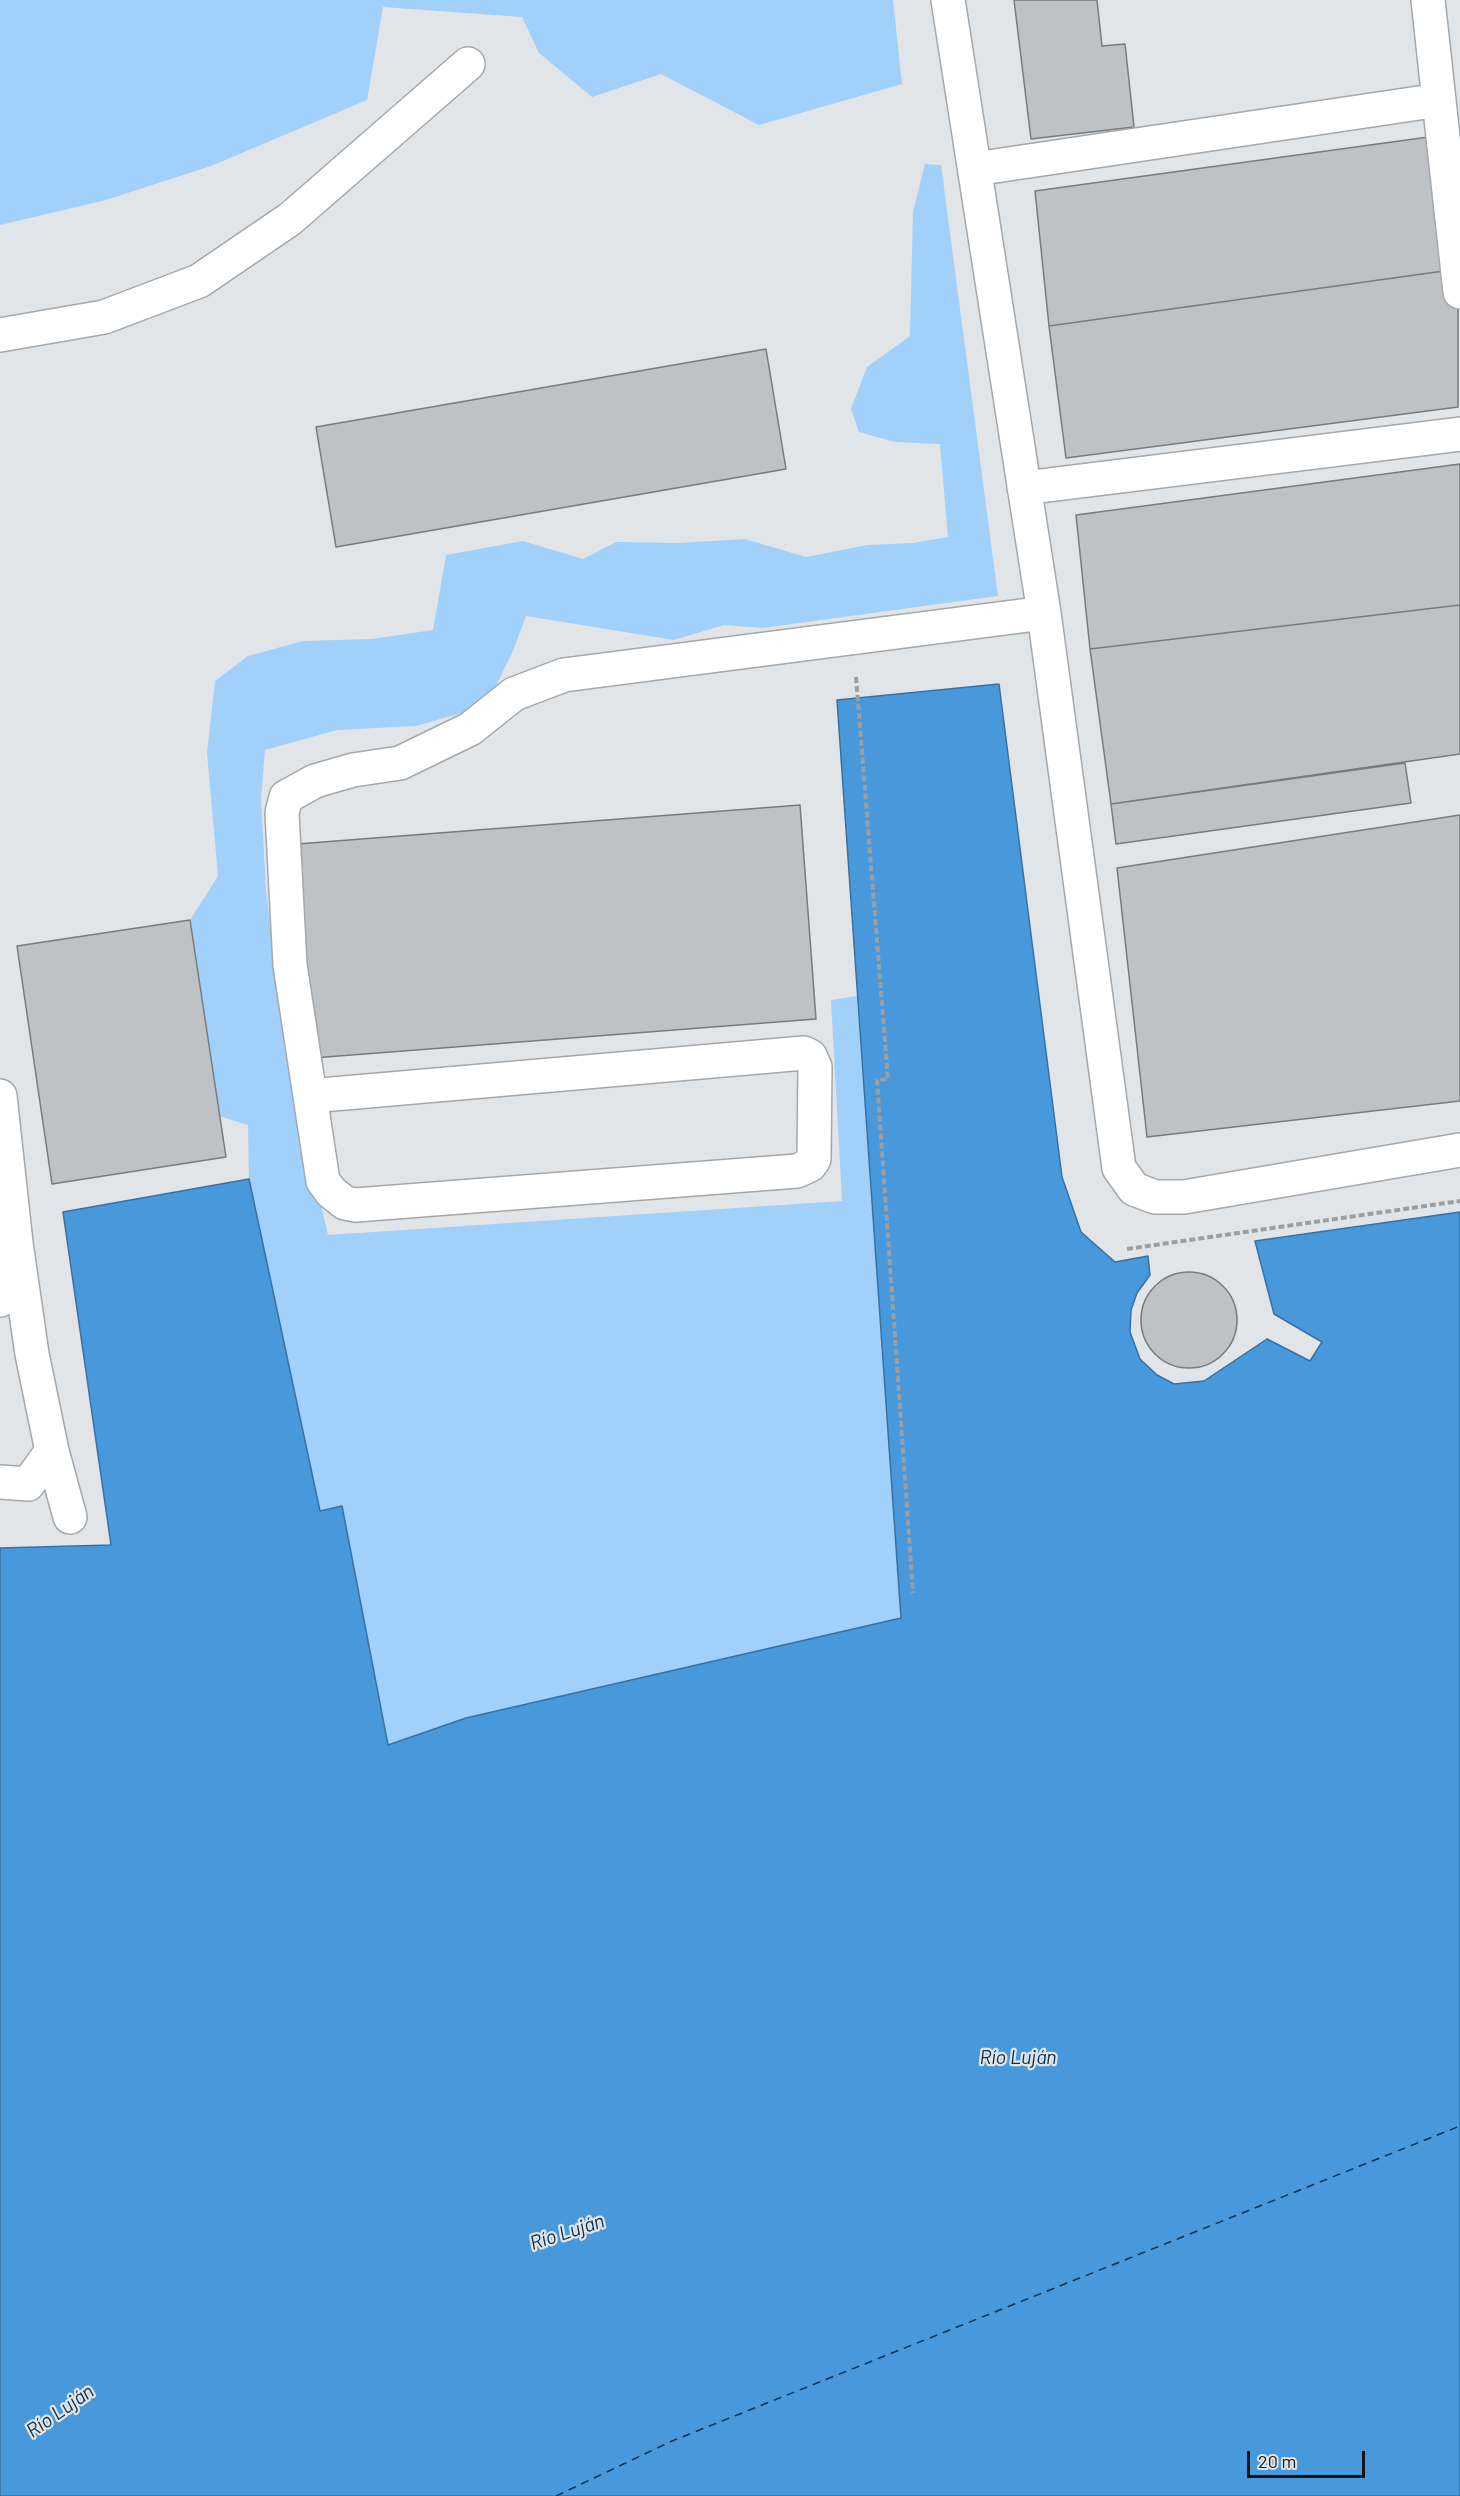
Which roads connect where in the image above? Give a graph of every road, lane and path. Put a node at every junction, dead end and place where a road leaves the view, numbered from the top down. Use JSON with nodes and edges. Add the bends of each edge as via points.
{"nodes":[{"id":1,"x":948,"y":0,"type":"edge"},
{"id":2,"x":1428,"y":0,"type":"edge"},
{"id":3,"x":468,"y":64,"type":"dead end"},
{"id":4,"x":1439,"y":100,"type":"junction"},
{"id":5,"x":975,"y":169,"type":"junction"},
{"id":6,"x":1460,"y":292,"type":"edge"},
{"id":7,"x":0,"y":335,"type":"edge"},
{"id":8,"x":1460,"y":434,"type":"edge"},
{"id":9,"x":1024,"y":488,"type":"junction"},
{"id":10,"x":1044,"y":613,"type":"junction"},
{"id":11,"x":856,"y":677,"type":"dead end"},
{"id":12,"x":0,"y":1096,"type":"edge"},
{"id":13,"x":310,"y":1096,"type":"junction"},
{"id":14,"x":1460,"y":1150,"type":"edge"},
{"id":15,"x":1460,"y":1201,"type":"edge"},
{"id":16,"x":16,"y":1243,"type":"junction"},
{"id":17,"x":1127,"y":1249,"type":"dead end"},
{"id":18,"x":0,"y":1300,"type":"edge"},
{"id":19,"x":52,"y":1451,"type":"junction"},
{"id":20,"x":0,"y":1482,"type":"edge"},
{"id":21,"x":70,"y":1516,"type":"dead end"},
{"id":22,"x":913,"y":1593,"type":"dead end"}],
"edges":[{"from":1,"to":5,"type":"street"},
{"from":2,"to":4,"type":"street"},
{"from":3,"to":7,"type":"street","via":[[290,219],[199,281],[104,317]]},
{"from":4,"to":5,"type":"street"},
{"from":4,"to":6,"type":"street"},
{"from":5,"to":9,"type":"street"},
{"from":8,"to":9,"type":"street"},
{"from":9,"to":10,"type":"street"},
{"from":10,"to":13,"type":"street","via":[[564,675],[514,694],[470,729],[400,763],[315,781],[286,797],[282,813],[290,965]]},
{"from":10,"to":14,"type":"street","via":[[1119,1168],[1134,1189],[1155,1197],[1184,1197]]},
{"from":11,"to":22,"type":"path","via":[[888,1079],[877,1080]]},
{"from":12,"to":16,"type":"street"},
{"from":13,"to":13,"type":"street","via":[[323,1181],[345,1203],[356,1205],[797,1171],[814,1159],[815,1067],[804,1053]]},
{"from":15,"to":17,"type":"path"},
{"from":16,"to":18,"type":"street"},
{"from":16,"to":19,"type":"street","via":[[32,1354]]},
{"from":19,"to":20,"type":"street","via":[[28,1484]]},
{"from":19,"to":21,"type":"street"}]}
